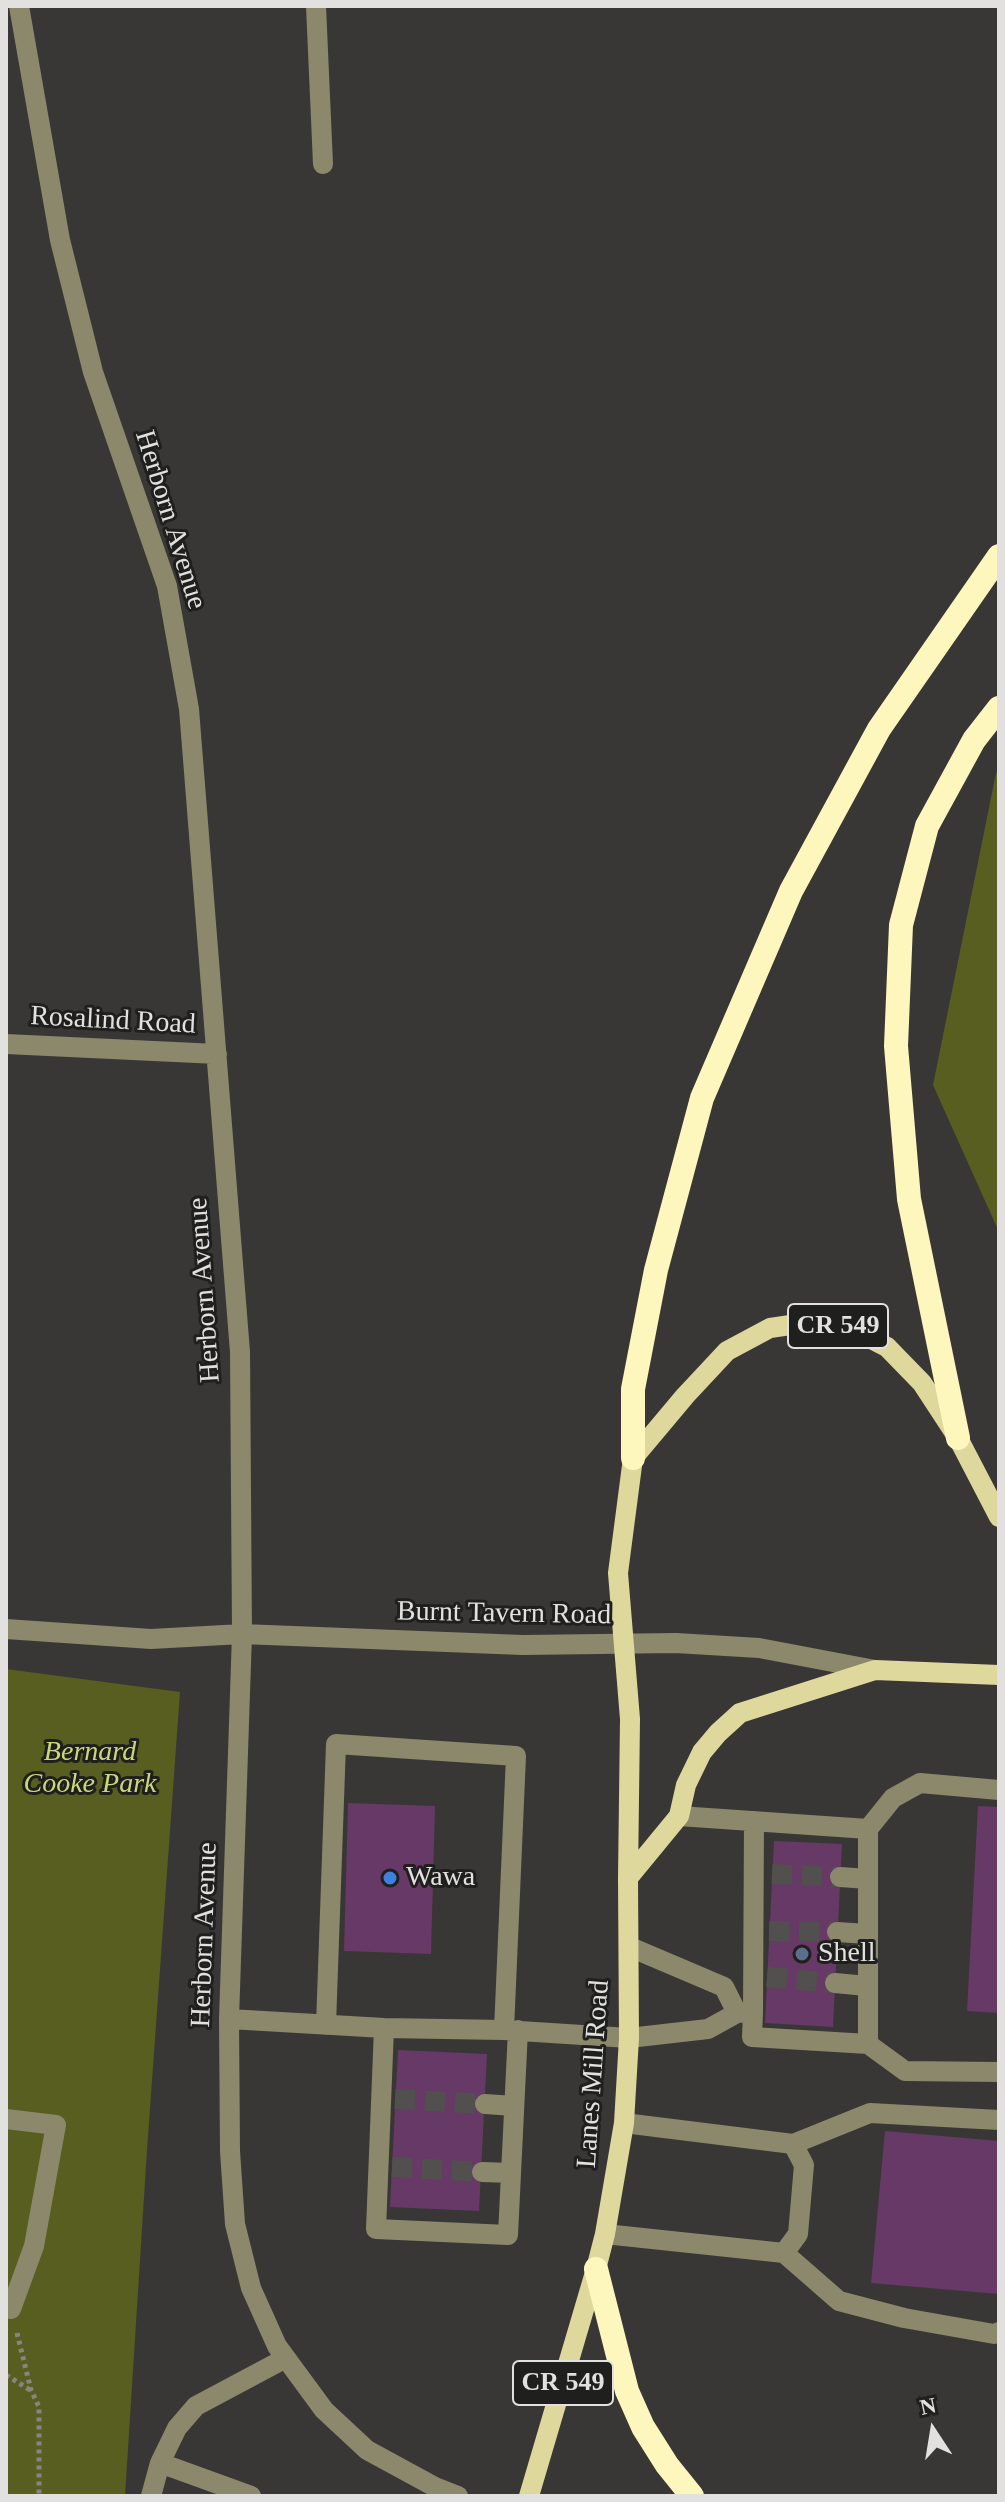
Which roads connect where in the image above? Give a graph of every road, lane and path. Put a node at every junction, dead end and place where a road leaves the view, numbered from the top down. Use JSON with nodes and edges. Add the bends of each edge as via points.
{"nodes":[{"id":1,"x":19,"y":6,"type":"edge"},
{"id":2,"x":316,"y":6,"type":"edge"},
{"id":3,"x":323,"y":164,"type":"dead end"},
{"id":4,"x":999,"y":556,"type":"edge"},
{"id":5,"x":999,"y":708,"type":"edge"},
{"id":6,"x":6,"y":1044,"type":"edge"},
{"id":7,"x":217,"y":1054,"type":"junction"},
{"id":8,"x":958,"y":1438,"type":"junction"},
{"id":9,"x":633,"y":1458,"type":"junction"},
{"id":10,"x":999,"y":1517,"type":"edge"},
{"id":11,"x":6,"y":1629,"type":"edge"},
{"id":12,"x":242,"y":1634,"type":"junction"},
{"id":13,"x":623,"y":1645,"type":"junction"},
{"id":14,"x":875,"y":1670,"type":"junction"},
{"id":15,"x":999,"y":1675,"type":"edge"},
{"id":16,"x":999,"y":1790,"type":"edge"},
{"id":17,"x":679,"y":1816,"type":"junction"},
{"id":18,"x":754,"y":1821,"type":"junction"},
{"id":19,"x":868,"y":1829,"type":"junction"},
{"id":20,"x":840,"y":1877,"type":"tunnel mouth"},
{"id":21,"x":628,"y":1878,"type":"junction"},
{"id":22,"x":868,"y":1879,"type":"junction"},
{"id":23,"x":837,"y":1932,"type":"tunnel mouth"},
{"id":24,"x":868,"y":1934,"type":"junction"},
{"id":25,"x":630,"y":1947,"type":"junction"},
{"id":26,"x":835,"y":1983,"type":"tunnel mouth"},
{"id":27,"x":867,"y":1986,"type":"junction"},
{"id":28,"x":745,"y":2012,"type":"junction"},
{"id":29,"x":229,"y":2019,"type":"junction"},
{"id":30,"x":326,"y":2025,"type":"junction"},
{"id":31,"x":384,"y":2028,"type":"junction"},
{"id":32,"x":511,"y":2030,"type":"junction"},
{"id":33,"x":629,"y":2038,"type":"junction"},
{"id":34,"x":868,"y":2044,"type":"junction"},
{"id":35,"x":999,"y":2072,"type":"edge"},
{"id":36,"x":485,"y":2104,"type":"tunnel mouth"},
{"id":37,"x":514,"y":2106,"type":"junction"},
{"id":38,"x":6,"y":2119,"type":"edge"},
{"id":39,"x":999,"y":2120,"type":"edge"},
{"id":40,"x":624,"y":2123,"type":"junction"},
{"id":41,"x":793,"y":2144,"type":"junction"},
{"id":42,"x":482,"y":2172,"type":"tunnel mouth"},
{"id":43,"x":511,"y":2173,"type":"junction"},
{"id":44,"x":605,"y":2234,"type":"junction"},
{"id":45,"x":784,"y":2253,"type":"junction"},
{"id":46,"x":596,"y":2269,"type":"junction"},
{"id":47,"x":9,"y":2307,"type":"edge"},
{"id":48,"x":999,"y":2332,"type":"edge"},
{"id":49,"x":286,"y":2358,"type":"junction"},
{"id":50,"x":6,"y":2375,"type":"edge"},
{"id":51,"x":31,"y":2390,"type":"junction"},
{"id":52,"x":160,"y":2463,"type":"junction"},
{"id":53,"x":39,"y":2496,"type":"edge"},
{"id":54,"x":151,"y":2496,"type":"edge"},
{"id":55,"x":251,"y":2496,"type":"edge"},
{"id":56,"x":458,"y":2496,"type":"edge"},
{"id":57,"x":529,"y":2496,"type":"edge"},
{"id":58,"x":692,"y":2496,"type":"edge"}],
"edges":[{"from":1,"to":7,"type":"street","name":"Herborn Avenue","via":[[60,240],[93,372],[167,586],[189,709]]},
{"from":2,"to":3,"type":"street"},
{"from":4,"to":9,"type":"highway","via":[[872,742],[791,891],[702,1098],[653,1285],[633,1389]]},
{"from":5,"to":8,"type":"highway","via":[[974,740],[927,826],[901,925],[896,1046],[909,1199]]},
{"from":6,"to":7,"type":"street","name":"Rosalind Road"},
{"from":7,"to":12,"type":"street","name":"Herborn Avenue","via":[[240,1352]]},
{"from":8,"to":9,"type":"main road","number":"CR 549","via":[[922,1383],[887,1347],[850,1328],[811,1322],[770,1328],[727,1351]]},
{"from":8,"to":10,"type":"main road","number":"CR 549"},
{"from":9,"to":13,"type":"main road","number":"CR 549","via":[[618,1573]]},
{"from":11,"to":12,"type":"street","name":"Burnt Tavern Road","via":[[151,1639]]},
{"from":12,"to":13,"type":"street","name":"Burnt Tavern Road"},
{"from":12,"to":29,"type":"street","name":"Herborn Avenue"},
{"from":13,"to":14,"type":"street","name":"Burnt Tavern Road","via":[[759,1648]]},
{"from":13,"to":21,"type":"main road","name":"Lanes Mill Road","number":"CR 549","via":[[630,1719]]},
{"from":14,"to":15,"type":"main road","name":"Burnt Tavern Road"},
{"from":14,"to":17,"type":"main road","via":[[740,1713],[702,1752]]},
{"from":16,"to":19,"type":"street","via":[[920,1783],[893,1798]]},
{"from":17,"to":18,"type":"street"},
{"from":17,"to":21,"type":"main road"},
{"from":18,"to":19,"type":"street"},
{"from":18,"to":28,"type":"street","via":[[763,1874],[760,1977]]},
{"from":19,"to":22,"type":"street"},
{"from":20,"to":22,"type":"street"},
{"from":21,"to":25,"type":"main road","name":"Lanes Mill Road","number":"CR 549"},
{"from":22,"to":24,"type":"street"},
{"from":23,"to":24,"type":"street"},
{"from":24,"to":27,"type":"street"},
{"from":25,"to":28,"type":"street","via":[[724,1987]]},
{"from":25,"to":33,"type":"main road","name":"Lanes Mill Road","number":"CR 549"},
{"from":26,"to":27,"type":"street"},
{"from":27,"to":34,"type":"street"},
{"from":28,"to":33,"type":"street","via":[[708,2029]]},
{"from":28,"to":34,"type":"street","via":[[752,2037]]},
{"from":29,"to":30,"type":"street"},
{"from":29,"to":49,"type":"street","name":"Herborn Avenue","via":[[235,2224],[251,2288]]},
{"from":30,"to":31,"type":"street"},
{"from":30,"to":32,"type":"street","via":[[336,1744],[516,1756]]},
{"from":31,"to":32,"type":"street"},
{"from":31,"to":43,"type":"street","via":[[388,2099],[376,2229],[508,2235]]},
{"from":32,"to":33,"type":"street"},
{"from":32,"to":37,"type":"street"},
{"from":33,"to":40,"type":"main road","name":"Lanes Mill Road","number":"CR 549"},
{"from":34,"to":35,"type":"street","via":[[905,2071]]},
{"from":36,"to":37,"type":"street"},
{"from":37,"to":43,"type":"street"},
{"from":38,"to":47,"type":"street","via":[[56,2125],[34,2246]]},
{"from":39,"to":41,"type":"street","via":[[870,2113]]},
{"from":40,"to":41,"type":"street"},
{"from":40,"to":44,"type":"main road","name":"Lanes Mill Road","number":"CR 549"},
{"from":41,"to":45,"type":"street","via":[[804,2165],[798,2234]]},
{"from":42,"to":43,"type":"street"},
{"from":44,"to":45,"type":"street"},
{"from":44,"to":46,"type":"main road","name":"Lanes Mill Road","number":"CR 549"},
{"from":45,"to":48,"type":"street","via":[[839,2301],[904,2318]]},
{"from":46,"to":57,"type":"main road","name":"Lanes Mill Road","number":"CR 549"},
{"from":46,"to":58,"type":"highway","via":[[627,2391],[643,2427]]},
{"from":47,"to":51,"type":"path"},
{"from":49,"to":52,"type":"street","via":[[196,2406],[177,2428]]},
{"from":49,"to":56,"type":"street","name":"Herborn Avenue","via":[[324,2410],[367,2450]]},
{"from":50,"to":51,"type":"path"},
{"from":51,"to":53,"type":"path","via":[[39,2407]]},
{"from":52,"to":54,"type":"street"},
{"from":52,"to":55,"type":"street"}]}
